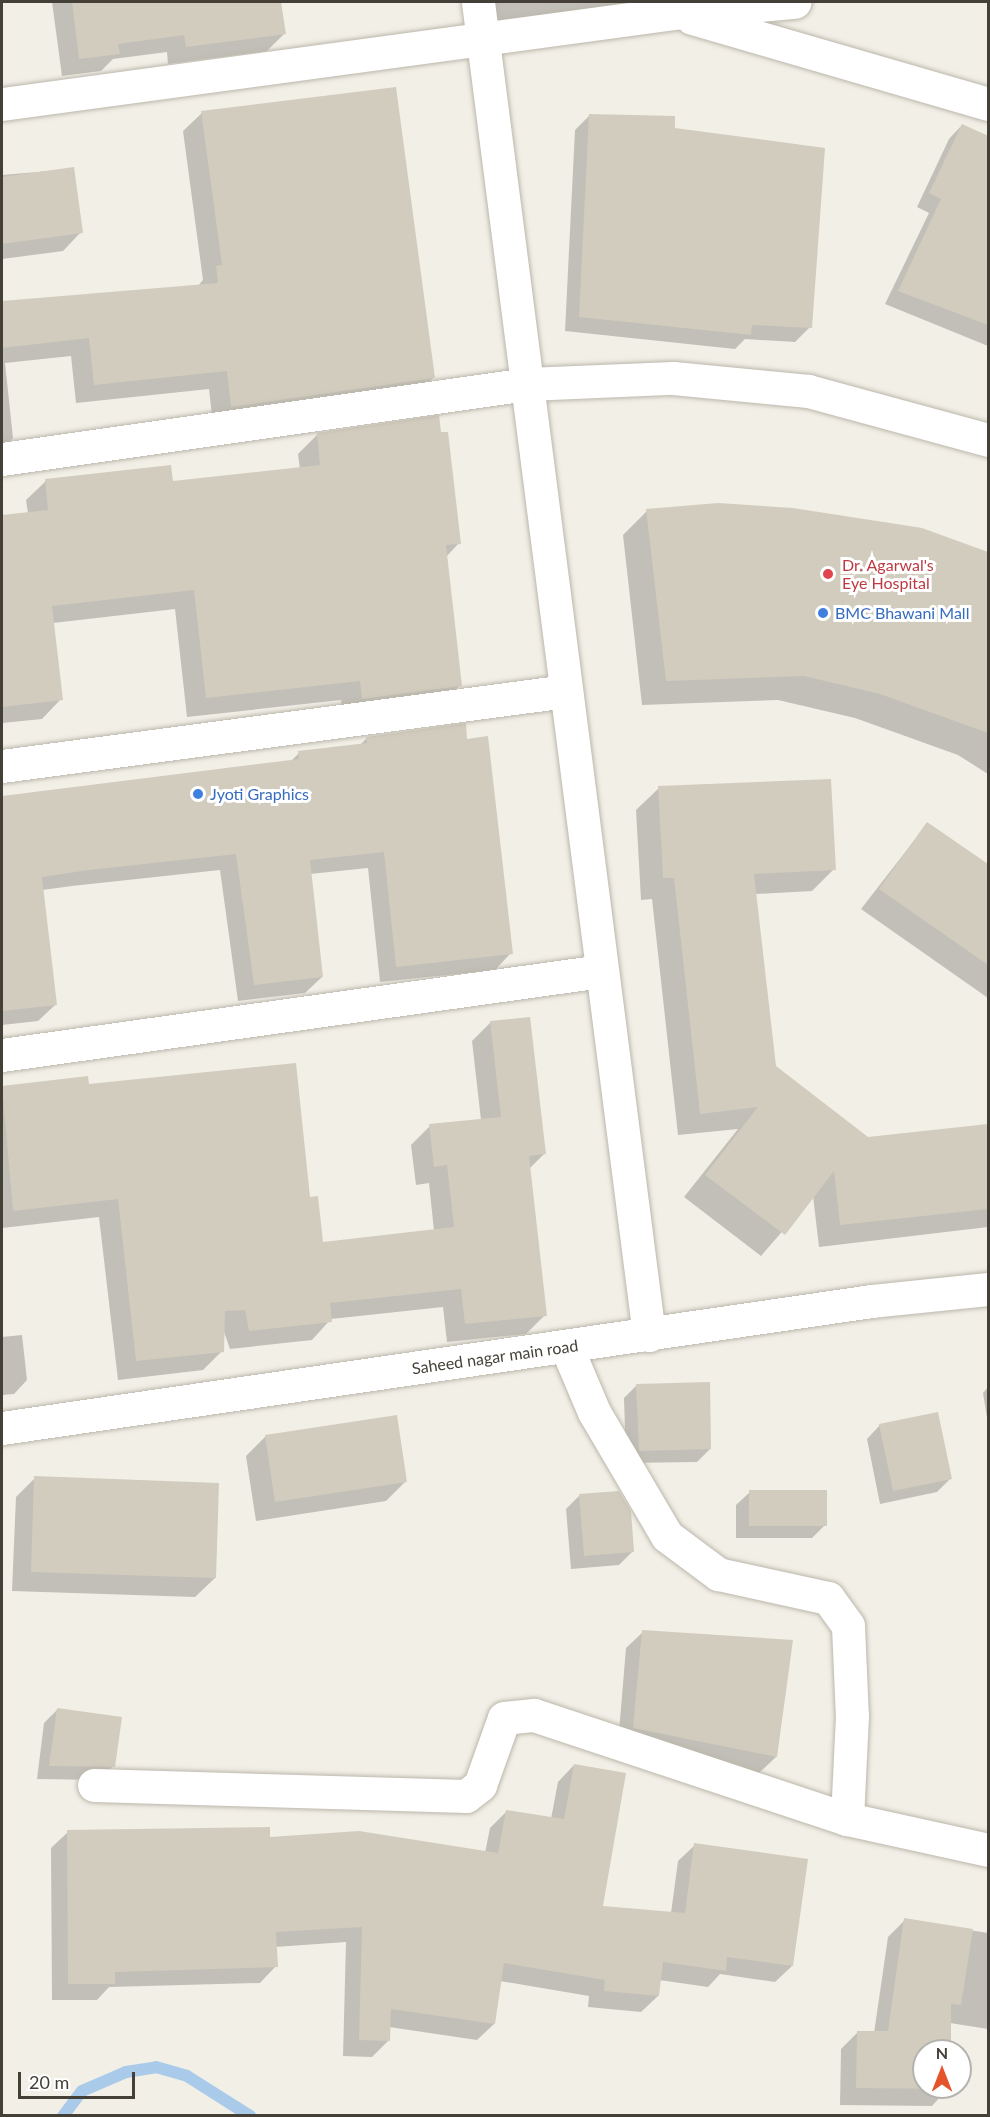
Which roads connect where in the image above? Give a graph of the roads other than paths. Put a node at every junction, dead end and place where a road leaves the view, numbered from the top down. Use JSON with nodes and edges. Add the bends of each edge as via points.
{"nodes":[{"id":1,"x":478,"y":2,"type":"edge"},
{"id":2,"x":795,"y":2,"type":"edge"},
{"id":3,"x":673,"y":13,"type":"junction"},
{"id":4,"x":483,"y":40,"type":"junction"},
{"id":5,"x":2,"y":104,"type":"edge"},
{"id":6,"x":988,"y":104,"type":"edge"},
{"id":7,"x":526,"y":384,"type":"junction"},
{"id":8,"x":988,"y":441,"type":"edge"},
{"id":9,"x":2,"y":459,"type":"edge"},
{"id":10,"x":566,"y":691,"type":"junction"},
{"id":11,"x":2,"y":766,"type":"edge"},
{"id":12,"x":602,"y":971,"type":"junction"},
{"id":13,"x":2,"y":1055,"type":"edge"},
{"id":14,"x":988,"y":1289,"type":"edge"},
{"id":15,"x":649,"y":1335,"type":"junction"},
{"id":16,"x":566,"y":1346,"type":"junction"},
{"id":17,"x":2,"y":1428,"type":"edge"},
{"id":18,"x":94,"y":1785,"type":"dead end"},
{"id":19,"x":847,"y":1819,"type":"junction"},
{"id":20,"x":988,"y":1850,"type":"edge"}],
"edges":[{"from":1,"to":4,"type":"street"},
{"from":2,"to":3,"type":"street"},
{"from":3,"to":4,"type":"street"},
{"from":3,"to":6,"type":"street"},
{"from":4,"to":5,"type":"street"},
{"from":4,"to":7,"type":"street"},
{"from":7,"to":8,"type":"street","via":[[673,378],[808,391]]},
{"from":7,"to":9,"type":"street"},
{"from":7,"to":10,"type":"street"},
{"from":10,"to":11,"type":"street"},
{"from":10,"to":12,"type":"street"},
{"from":12,"to":13,"type":"street"},
{"from":12,"to":15,"type":"street"},
{"from":14,"to":15,"type":"street","name":"Saheed nagar main road"},
{"from":15,"to":16,"type":"street","name":"Saheed nagar main road"},
{"from":16,"to":17,"type":"street","name":"Saheed nagar main road"},
{"from":16,"to":19,"type":"street","via":[[594,1412],[667,1536],[718,1574],[828,1598],[848,1626],[852,1716]]},
{"from":18,"to":19,"type":"street","via":[[466,1796],[480,1785],[504,1718],[534,1715]]},
{"from":19,"to":20,"type":"street"}]}
